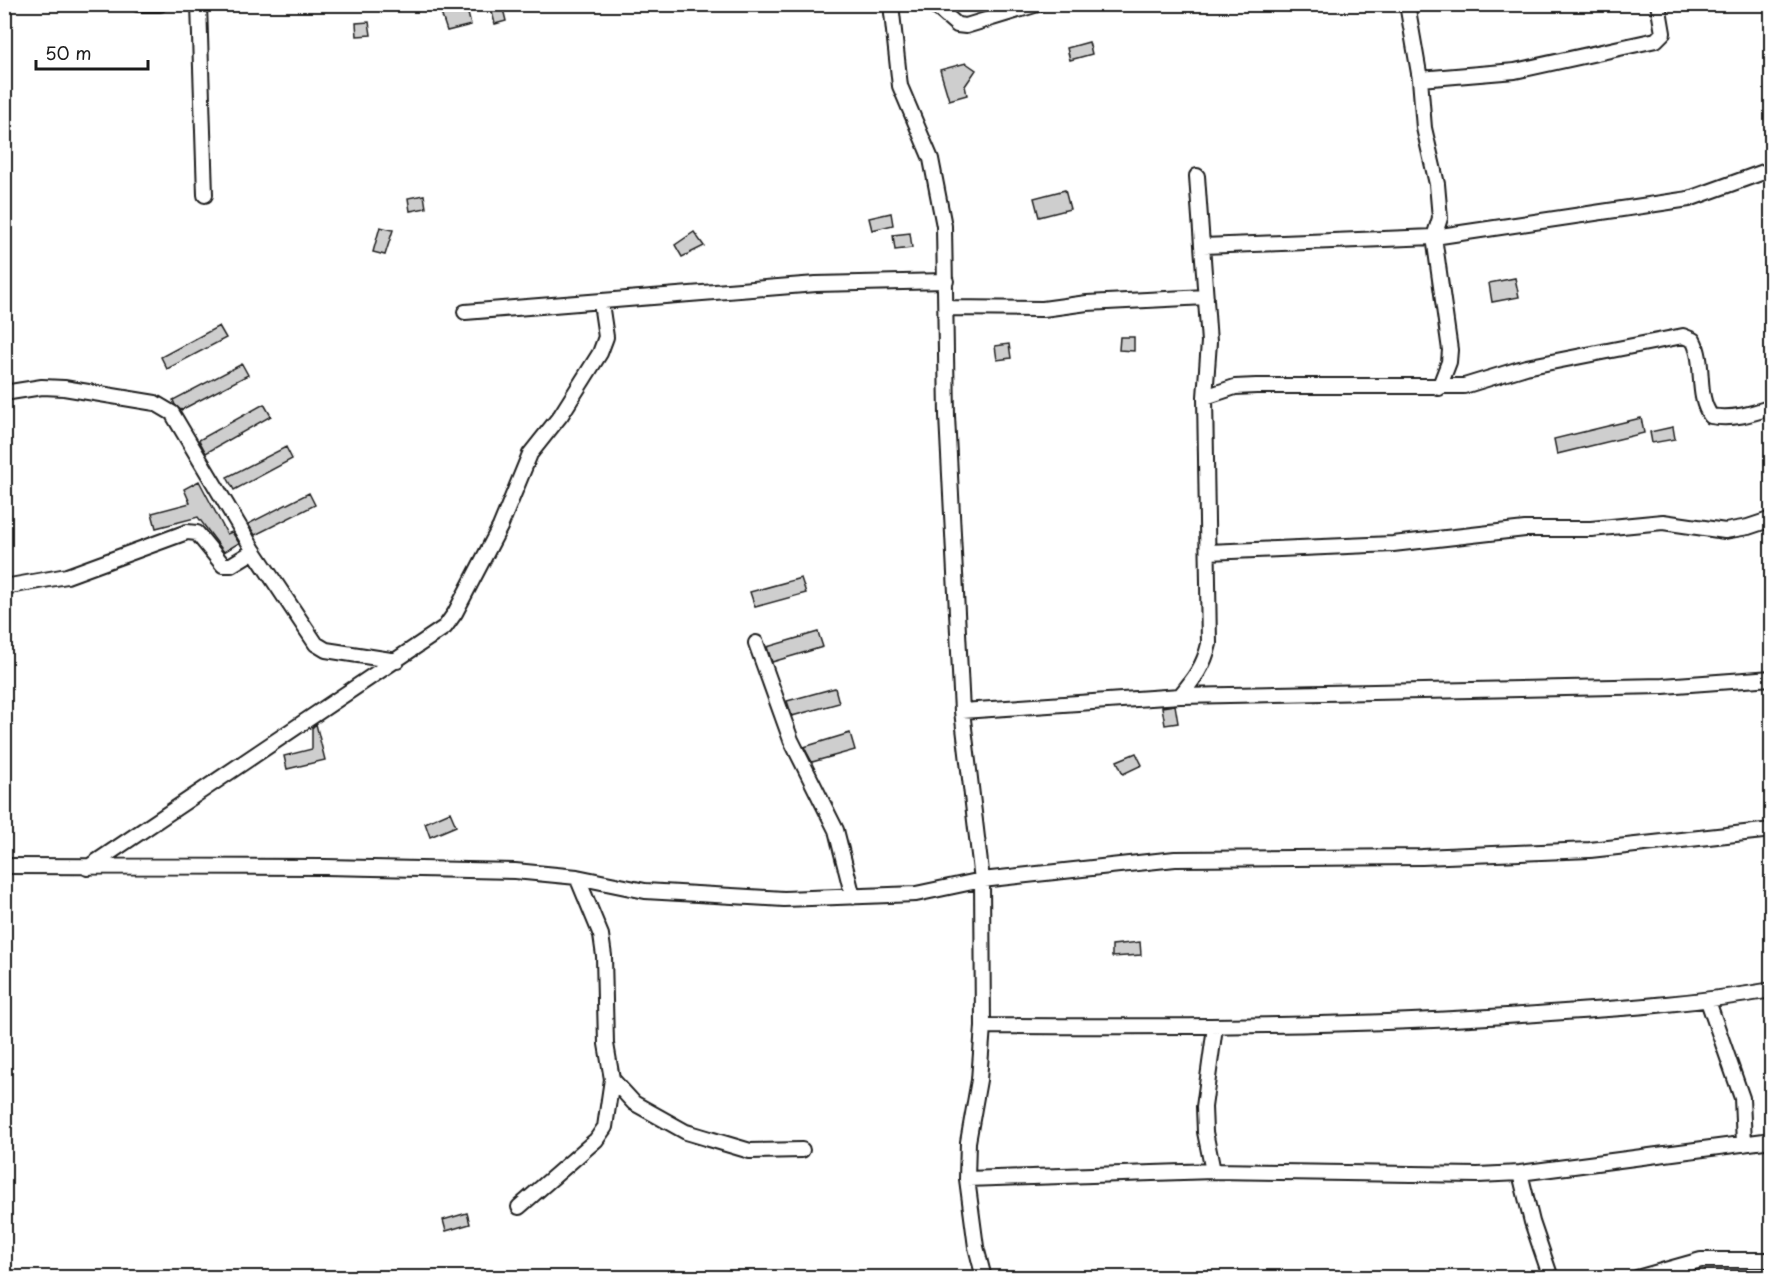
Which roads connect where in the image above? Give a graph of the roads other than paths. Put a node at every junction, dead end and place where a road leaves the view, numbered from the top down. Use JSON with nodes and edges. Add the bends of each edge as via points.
{"nodes":[{"id":1,"x":138,"y":4,"type":"edge"},
{"id":2,"x":160,"y":4,"type":"edge"},
{"id":3,"x":199,"y":4,"type":"edge"},
{"id":4,"x":891,"y":4,"type":"edge"},
{"id":5,"x":933,"y":4,"type":"edge"},
{"id":6,"x":1038,"y":4,"type":"edge"},
{"id":7,"x":1407,"y":4,"type":"edge"},
{"id":8,"x":1658,"y":4,"type":"edge"},
{"id":9,"x":1420,"y":79,"type":"junction"},
{"id":10,"x":1772,"y":169,"type":"edge"},
{"id":11,"x":1197,"y":176,"type":"dead end"},
{"id":12,"x":204,"y":195,"type":"dead end"},
{"id":13,"x":1434,"y":237,"type":"junction"},
{"id":14,"x":1203,"y":246,"type":"junction"},
{"id":15,"x":946,"y":281,"type":"junction"},
{"id":16,"x":1206,"y":297,"type":"junction"},
{"id":17,"x":601,"y":303,"type":"junction"},
{"id":18,"x":946,"y":308,"type":"junction"},
{"id":19,"x":465,"y":312,"type":"dead end"},
{"id":20,"x":1438,"y":388,"type":"junction"},
{"id":21,"x":4,"y":393,"type":"edge"},
{"id":22,"x":1205,"y":397,"type":"junction"},
{"id":23,"x":1772,"y":407,"type":"edge"},
{"id":24,"x":1772,"y":519,"type":"edge"},
{"id":25,"x":254,"y":551,"type":"junction"},
{"id":26,"x":1208,"y":552,"type":"junction"},
{"id":27,"x":4,"y":587,"type":"edge"},
{"id":28,"x":756,"y":643,"type":"dead end"},
{"id":29,"x":397,"y":661,"type":"junction"},
{"id":30,"x":1772,"y":678,"type":"edge"},
{"id":31,"x":1180,"y":696,"type":"junction"},
{"id":32,"x":963,"y":711,"type":"junction"},
{"id":33,"x":1772,"y":830,"type":"edge"},
{"id":34,"x":4,"y":866,"type":"edge"},
{"id":35,"x":87,"y":868,"type":"junction"},
{"id":36,"x":577,"y":877,"type":"junction"},
{"id":37,"x":982,"y":880,"type":"junction"},
{"id":38,"x":853,"y":897,"type":"junction"},
{"id":39,"x":1772,"y":990,"type":"edge"},
{"id":40,"x":1708,"y":1001,"type":"junction"},
{"id":41,"x":983,"y":1026,"type":"junction"},
{"id":42,"x":1215,"y":1027,"type":"junction"},
{"id":43,"x":612,"y":1079,"type":"junction"},
{"id":44,"x":1772,"y":1140,"type":"edge"},
{"id":45,"x":1744,"y":1144,"type":"junction"},
{"id":46,"x":802,"y":1150,"type":"dead end"},
{"id":47,"x":1213,"y":1171,"type":"junction"},
{"id":48,"x":1520,"y":1173,"type":"junction"},
{"id":49,"x":967,"y":1179,"type":"junction"},
{"id":50,"x":519,"y":1207,"type":"dead end"},
{"id":51,"x":1772,"y":1260,"type":"edge"},
{"id":52,"x":984,"y":1278,"type":"edge"},
{"id":53,"x":1551,"y":1278,"type":"edge"},
{"id":54,"x":1637,"y":1278,"type":"edge"}],
"edges":[{"from":1,"to":2,"type":"street"},
{"from":3,"to":12,"type":"street"},
{"from":4,"to":15,"type":"street","via":[[900,86],[931,159],[945,226]]},
{"from":5,"to":6,"type":"street","via":[[957,25],[966,26]]},
{"from":7,"to":9,"type":"street"},
{"from":8,"to":9,"type":"street","via":[[1663,33],[1656,40],[1515,71]]},
{"from":9,"to":13,"type":"street","via":[[1424,128],[1437,184],[1440,218]]},
{"from":10,"to":13,"type":"street","via":[[1689,199]]},
{"from":11,"to":14,"type":"street"},
{"from":13,"to":14,"type":"street"},
{"from":13,"to":20,"type":"street","via":[[1450,350]]},
{"from":14,"to":16,"type":"street"},
{"from":15,"to":17,"type":"street","via":[[816,284]]},
{"from":15,"to":18,"type":"street"},
{"from":16,"to":18,"type":"street","via":[[1043,309]]},
{"from":16,"to":22,"type":"street","via":[[1209,362]]},
{"from":17,"to":19,"type":"street"},
{"from":17,"to":29,"type":"street","via":[[606,337],[600,353],[561,415],[530,454],[500,527],[455,613],[445,627]]},
{"from":18,"to":32,"type":"street","via":[[947,416]]},
{"from":20,"to":22,"type":"street","via":[[1256,386],[1235,387]]},
{"from":20,"to":23,"type":"street","via":[[1464,386],[1526,367],[1683,336],[1693,340],[1699,351],[1704,407],[1711,416],[1748,415]]},
{"from":21,"to":25,"type":"street","via":[[64,388],[155,403],[172,413]]},
{"from":22,"to":26,"type":"street"},
{"from":24,"to":26,"type":"street","via":[[1725,531],[1663,522],[1591,529],[1525,529],[1393,544]]},
{"from":25,"to":27,"type":"street","via":[[231,566],[223,565],[196,533],[187,532],[67,576]]},
{"from":25,"to":29,"type":"street","via":[[316,644],[326,650]]},
{"from":26,"to":31,"type":"street","via":[[1206,660]]},
{"from":28,"to":38,"type":"street","via":[[791,740],[830,815]]},
{"from":29,"to":35,"type":"street"},
{"from":30,"to":31,"type":"street","via":[[1663,686]]},
{"from":31,"to":32,"type":"street"},
{"from":32,"to":37,"type":"street"},
{"from":33,"to":37,"type":"street","via":[[1590,850],[1422,857],[1175,859]]},
{"from":34,"to":35,"type":"street"},
{"from":35,"to":36,"type":"street","via":[[337,867],[515,871]]},
{"from":36,"to":38,"type":"street","via":[[645,891],[784,899]]},
{"from":36,"to":43,"type":"street","via":[[601,935],[606,1044]]},
{"from":37,"to":38,"type":"street","via":[[916,894]]},
{"from":37,"to":41,"type":"street"},
{"from":39,"to":40,"type":"street"},
{"from":40,"to":42,"type":"street","via":[[1451,1020]]},
{"from":40,"to":45,"type":"street","via":[[1742,1098]]},
{"from":41,"to":42,"type":"street"},
{"from":41,"to":49,"type":"street"},
{"from":42,"to":47,"type":"street","via":[[1204,1107]]},
{"from":43,"to":46,"type":"street","via":[[634,1103],[686,1132],[750,1151]]},
{"from":43,"to":50,"type":"street","via":[[607,1118],[596,1140]]},
{"from":44,"to":45,"type":"street"},
{"from":45,"to":48,"type":"street"},
{"from":47,"to":48,"type":"street"},
{"from":47,"to":49,"type":"street"},
{"from":48,"to":53,"type":"street"},
{"from":49,"to":52,"type":"street"},
{"from":51,"to":54,"type":"street","via":[[1701,1260]]}]}
